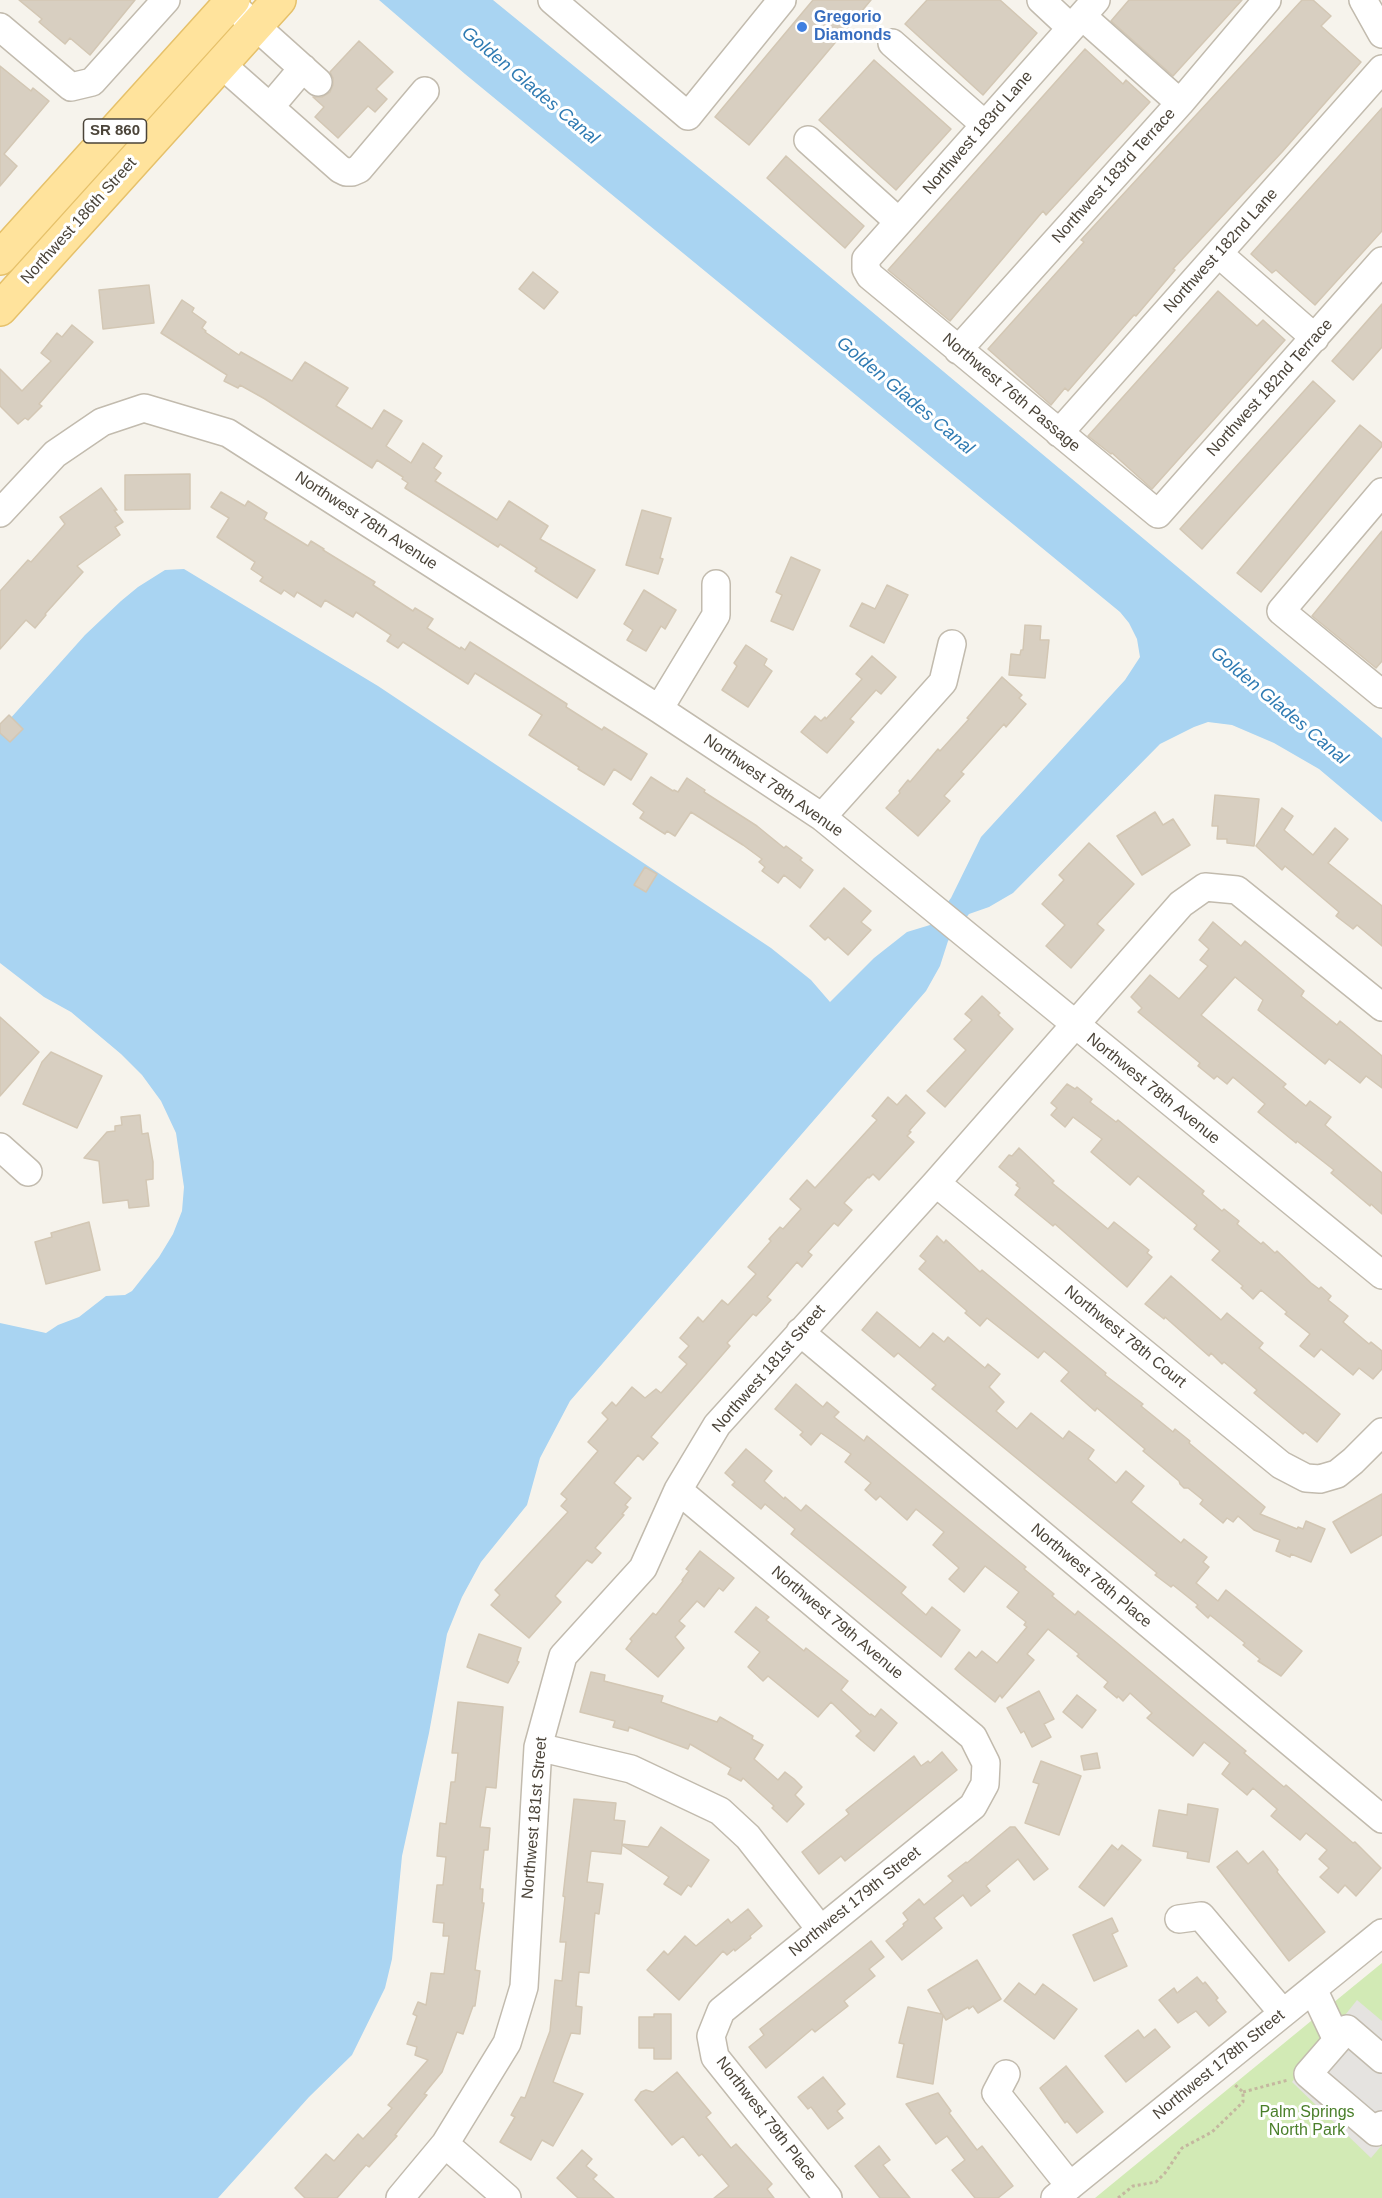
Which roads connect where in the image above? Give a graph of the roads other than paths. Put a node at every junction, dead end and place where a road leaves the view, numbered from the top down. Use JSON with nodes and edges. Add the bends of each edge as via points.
{"nodes":[{"id":1,"x":166,"y":0,"type":"edge"},
{"id":2,"x":279,"y":0,"type":"edge"},
{"id":3,"x":782,"y":0,"type":"edge"},
{"id":4,"x":1041,"y":0,"type":"edge"},
{"id":5,"x":1267,"y":0,"type":"edge"},
{"id":6,"x":1363,"y":0,"type":"edge"},
{"id":7,"x":556,"y":1,"type":"edge"},
{"id":8,"x":232,"y":2,"type":"edge"},
{"id":9,"x":1083,"y":15,"type":"edge"},
{"id":10,"x":256,"y":26,"type":"junction"},
{"id":11,"x":0,"y":27,"type":"edge"},
{"id":12,"x":1382,"y":34,"type":"edge"},
{"id":13,"x":892,"y":43,"type":"dead end"},
{"id":14,"x":221,"y":64,"type":"junction"},
{"id":15,"x":1382,"y":69,"type":"edge"},
{"id":16,"x":424,"y":91,"type":"dead end"},
{"id":17,"x":1180,"y":103,"type":"junction"},
{"id":18,"x":270,"y":107,"type":"junction"},
{"id":19,"x":984,"y":124,"type":"junction"},
{"id":20,"x":808,"y":140,"type":"dead end"},
{"id":21,"x":899,"y":222,"type":"junction"},
{"id":22,"x":1219,"y":254,"type":"junction"},
{"id":23,"x":0,"y":258,"type":"edge"},
{"id":24,"x":1382,"y":261,"type":"edge"},
{"id":25,"x":866,"y":269,"type":"joint"},
{"id":26,"x":0,"y":309,"type":"edge"},
{"id":27,"x":1315,"y":338,"type":"junction"},
{"id":28,"x":958,"y":350,"type":"junction"},
{"id":29,"x":1059,"y":433,"type":"junction"},
{"id":30,"x":1382,"y":492,"type":"edge"},
{"id":31,"x":0,"y":513,"type":"edge"},
{"id":32,"x":1158,"y":514,"type":"joint"},
{"id":33,"x":716,"y":584,"type":"dead end"},
{"id":34,"x":952,"y":644,"type":"dead end"},
{"id":35,"x":1382,"y":695,"type":"edge"},
{"id":36,"x":659,"y":709,"type":"junction"},
{"id":37,"x":822,"y":817,"type":"junction"},
{"id":38,"x":1382,"y":1007,"type":"edge"},
{"id":39,"x":1075,"y":1025,"type":"junction"},
{"id":40,"x":0,"y":1147,"type":"edge"},
{"id":41,"x":28,"y":1172,"type":"dead end"},
{"id":42,"x":936,"y":1183,"type":"junction"},
{"id":43,"x":1382,"y":1275,"type":"edge"},
{"id":44,"x":800,"y":1332,"type":"junction"},
{"id":45,"x":1382,"y":1432,"type":"edge"},
{"id":46,"x":678,"y":1490,"type":"junction"},
{"id":47,"x":538,"y":1747,"type":"junction"},
{"id":48,"x":986,"y":1763,"type":"joint"},
{"id":49,"x":1382,"y":1819,"type":"edge"},
{"id":50,"x":1179,"y":1919,"type":"dead end"},
{"id":51,"x":821,"y":1930,"type":"junction"},
{"id":52,"x":1382,"y":1933,"type":"edge"},
{"id":53,"x":1313,"y":1989,"type":"junction"},
{"id":54,"x":1283,"y":2013,"type":"junction"},
{"id":55,"x":711,"y":2036,"type":"joint"},
{"id":56,"x":1337,"y":2040,"type":"junction"},
{"id":57,"x":1382,"y":2059,"type":"edge"},
{"id":58,"x":1006,"y":2074,"type":"dead end"},
{"id":59,"x":1382,"y":2126,"type":"edge"},
{"id":60,"x":445,"y":2144,"type":"junction"},
{"id":61,"x":1063,"y":2192,"type":"edge"},
{"id":62,"x":400,"y":2198,"type":"edge"},
{"id":63,"x":507,"y":2198,"type":"edge"},
{"id":64,"x":828,"y":2198,"type":"edge"}],
"edges":[{"from":1,"to":11,"type":"street","via":[[92,82],[71,87]]},
{"from":2,"to":10,"type":"main road","name":"Northwest 186th Street","number":"SR 860"},
{"from":3,"to":7,"type":"street","via":[[688,116]]},
{"from":4,"to":9,"type":"street"},
{"from":5,"to":17,"type":"street","name":"Northwest 183rd Terrace"},
{"from":6,"to":12,"type":"street"},
{"from":8,"to":10,"type":"street"},
{"from":8,"to":23,"type":"main road","name":"Northwest 186th Street","number":"SR 860"},
{"from":9,"to":17,"type":"street"},
{"from":9,"to":19,"type":"street","name":"Northwest 183rd Lane"},
{"from":10,"to":14,"type":"main road","name":"Northwest 186th Street","number":"SR 860"},
{"from":10,"to":18,"type":"street","via":[[310,75]]},
{"from":13,"to":19,"type":"street"},
{"from":14,"to":18,"type":"street"},
{"from":14,"to":26,"type":"main road","name":"Northwest 186th Street","number":"SR 860"},
{"from":15,"to":22,"type":"street","name":"Northwest 182nd Lane"},
{"from":16,"to":18,"type":"street","via":[[359,169],[352,172],[340,169]]},
{"from":17,"to":28,"type":"street","name":"Northwest 183rd Terrace"},
{"from":19,"to":21,"type":"street","name":"Northwest 183rd Lane"},
{"from":20,"to":21,"type":"street"},
{"from":21,"to":25,"type":"street","name":"Northwest 183rd Lane","via":[[866,259]]},
{"from":22,"to":27,"type":"street"},
{"from":22,"to":29,"type":"street","name":"Northwest 182nd Lane"},
{"from":24,"to":27,"type":"street","name":"Northwest 182nd Terrace"},
{"from":25,"to":28,"type":"street","name":"Northwest 76th Passage"},
{"from":27,"to":32,"type":"street","name":"Northwest 182nd Terrace"},
{"from":28,"to":29,"type":"street","name":"Northwest 76th Passage"},
{"from":29,"to":32,"type":"street","name":"Northwest 76th Passage"},
{"from":30,"to":35,"type":"street","via":[[1281,611]]},
{"from":31,"to":36,"type":"street","name":"Northwest 78th Avenue","via":[[55,454],[102,422],[144,408],[228,433]]},
{"from":33,"to":36,"type":"street","via":[[716,615]]},
{"from":34,"to":37,"type":"street","via":[[943,682]]},
{"from":36,"to":37,"type":"street","name":"Northwest 78th Avenue"},
{"from":37,"to":39,"type":"street","name":"Northwest 78th Avenue"},
{"from":38,"to":39,"type":"street","name":"Northwest 181st Street","via":[[1238,890],[1205,887],[1181,904]]},
{"from":39,"to":42,"type":"street","name":"Northwest 181st Street"},
{"from":39,"to":43,"type":"street","name":"Northwest 78th Avenue"},
{"from":40,"to":41,"type":"street"},
{"from":42,"to":44,"type":"street","name":"Northwest 181st Street"},
{"from":42,"to":45,"type":"street","name":"Northwest 78th Court","via":[[1281,1465],[1306,1479],[1337,1473]]},
{"from":44,"to":46,"type":"street","name":"Northwest 181st Street","via":[[717,1425]]},
{"from":44,"to":49,"type":"street","name":"Northwest 78th Place"},
{"from":46,"to":47,"type":"street","name":"Northwest 181st Street","via":[[643,1568],[563,1656]]},
{"from":46,"to":48,"type":"street","name":"Northwest 79th Avenue","via":[[973,1737]]},
{"from":47,"to":51,"type":"street","via":[[631,1769],[720,1811],[748,1837]]},
{"from":47,"to":60,"type":"street","name":"Northwest 181st Street","via":[[524,1987],[507,2043]]},
{"from":48,"to":51,"type":"street","name":"Northwest 179th Street","via":[[986,1785],[973,1806]]},
{"from":50,"to":54,"type":"street","via":[[1201,1916]]},
{"from":51,"to":55,"type":"street","name":"Northwest 179th Street","via":[[722,2011]]},
{"from":52,"to":53,"type":"street","name":"Northwest 178th Street"},
{"from":53,"to":54,"type":"street","name":"Northwest 178th Street"},
{"from":53,"to":56,"type":"street"},
{"from":54,"to":61,"type":"street","name":"Northwest 178th Street"},
{"from":55,"to":64,"type":"street","name":"Northwest 79th Place","via":[[715,2057]]},
{"from":56,"to":57,"type":"street","via":[[1347,2029]]},
{"from":56,"to":59,"type":"street","via":[[1308,2074],[1376,2132]]},
{"from":58,"to":61,"type":"street","via":[[996,2093]]},
{"from":60,"to":62,"type":"street","name":"Northwest 181st Street"},
{"from":60,"to":63,"type":"street"}]}
